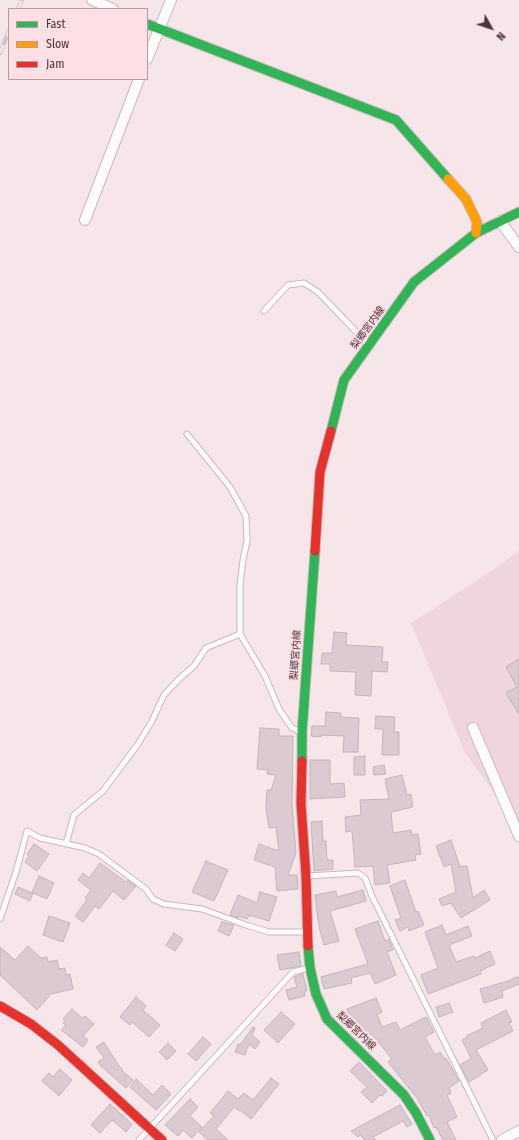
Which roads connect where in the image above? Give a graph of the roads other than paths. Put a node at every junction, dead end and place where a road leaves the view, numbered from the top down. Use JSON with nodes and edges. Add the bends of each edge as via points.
{"nodes":[{"id":1,"x":92,"y":0,"type":"edge"},
{"id":2,"x":171,"y":0,"type":"edge"},
{"id":3,"x":111,"y":8,"type":"edge"},
{"id":4,"x":148,"y":24,"type":"edge"},
{"id":5,"x":158,"y":29,"type":"junction"},
{"id":6,"x":148,"y":56,"type":"edge"},
{"id":7,"x":139,"y":80,"type":"edge"},
{"id":8,"x":519,"y":212,"type":"edge"},
{"id":9,"x":85,"y":220,"type":"dead end"},
{"id":10,"x":500,"y":221,"type":"junction"},
{"id":11,"x":476,"y":233,"type":"junction"},
{"id":12,"x":519,"y":247,"type":"edge"},
{"id":13,"x":264,"y":311,"type":"dead end"},
{"id":14,"x":368,"y":345,"type":"junction"},
{"id":15,"x":187,"y":434,"type":"dead end"},
{"id":16,"x":240,"y":634,"type":"junction"},
{"id":17,"x":474,"y":728,"type":"dead end"},
{"id":18,"x":302,"y":732,"type":"junction"},
{"id":19,"x":519,"y":836,"type":"edge"},
{"id":20,"x":66,"y":844,"type":"junction"},
{"id":21,"x":306,"y":876,"type":"junction"},
{"id":22,"x":0,"y":919,"type":"edge"},
{"id":23,"x":307,"y":932,"type":"junction"},
{"id":24,"x":310,"y":968,"type":"junction"},
{"id":25,"x":0,"y":1006,"type":"edge"},
{"id":26,"x":149,"y":1129,"type":"junction"},
{"id":27,"x":519,"y":1131,"type":"edge"},
{"id":28,"x":139,"y":1140,"type":"edge"},
{"id":29,"x":162,"y":1140,"type":"edge"},
{"id":30,"x":430,"y":1140,"type":"edge"},
{"id":31,"x":493,"y":1140,"type":"edge"},
{"id":32,"x":502,"y":1140,"type":"edge"}],
"edges":[{"from":1,"to":3,"type":"street"},
{"from":2,"to":5,"type":"street"},
{"from":4,"to":5,"type":"main road"},
{"from":5,"to":6,"type":"street"},
{"from":5,"to":11,"type":"main road","via":[[396,120],[466,199],[476,222]]},
{"from":7,"to":9,"type":"street"},
{"from":8,"to":10,"type":"main road","name":"梨郷宮内線"},
{"from":10,"to":11,"type":"main road","name":"梨郷宮内線"},
{"from":10,"to":12,"type":"street"},
{"from":11,"to":14,"type":"main road","name":"梨郷宮内線","via":[[414,282]]},
{"from":13,"to":14,"type":"lane","via":[[288,285],[304,283],[318,292]]},
{"from":14,"to":18,"type":"main road","name":"梨郷宮内線","via":[[344,380],[320,472]]},
{"from":15,"to":16,"type":"lane","via":[[230,487],[246,516],[247,541],[240,585]]},
{"from":16,"to":18,"type":"lane","via":[[265,676],[279,709],[292,728]]},
{"from":16,"to":20,"type":"lane","via":[[206,648],[194,666],[164,694],[138,744],[103,791],[74,815]]},
{"from":17,"to":19,"type":"street"},
{"from":18,"to":21,"type":"main road","name":"梨郷宮内線","via":[[301,804]]},
{"from":20,"to":22,"type":"lane","via":[[40,838],[27,831]]},
{"from":20,"to":23,"type":"lane","via":[[99,854],[146,888],[153,899],[164,904],[202,909],[269,932]]},
{"from":21,"to":23,"type":"main road","name":"梨郷宮内線"},
{"from":21,"to":31,"type":"lane","via":[[358,873],[364,878]]},
{"from":23,"to":24,"type":"main road","name":"梨郷宮内線"},
{"from":24,"to":26,"type":"lane","via":[[293,972]]},
{"from":24,"to":30,"type":"main road","name":"梨郷宮内線","via":[[316,994],[327,1019],[404,1095]]},
{"from":25,"to":26,"type":"main road","via":[[58,1045]]},
{"from":26,"to":28,"type":"lane"},
{"from":26,"to":29,"type":"main road"},
{"from":27,"to":32,"type":"street"}]}
